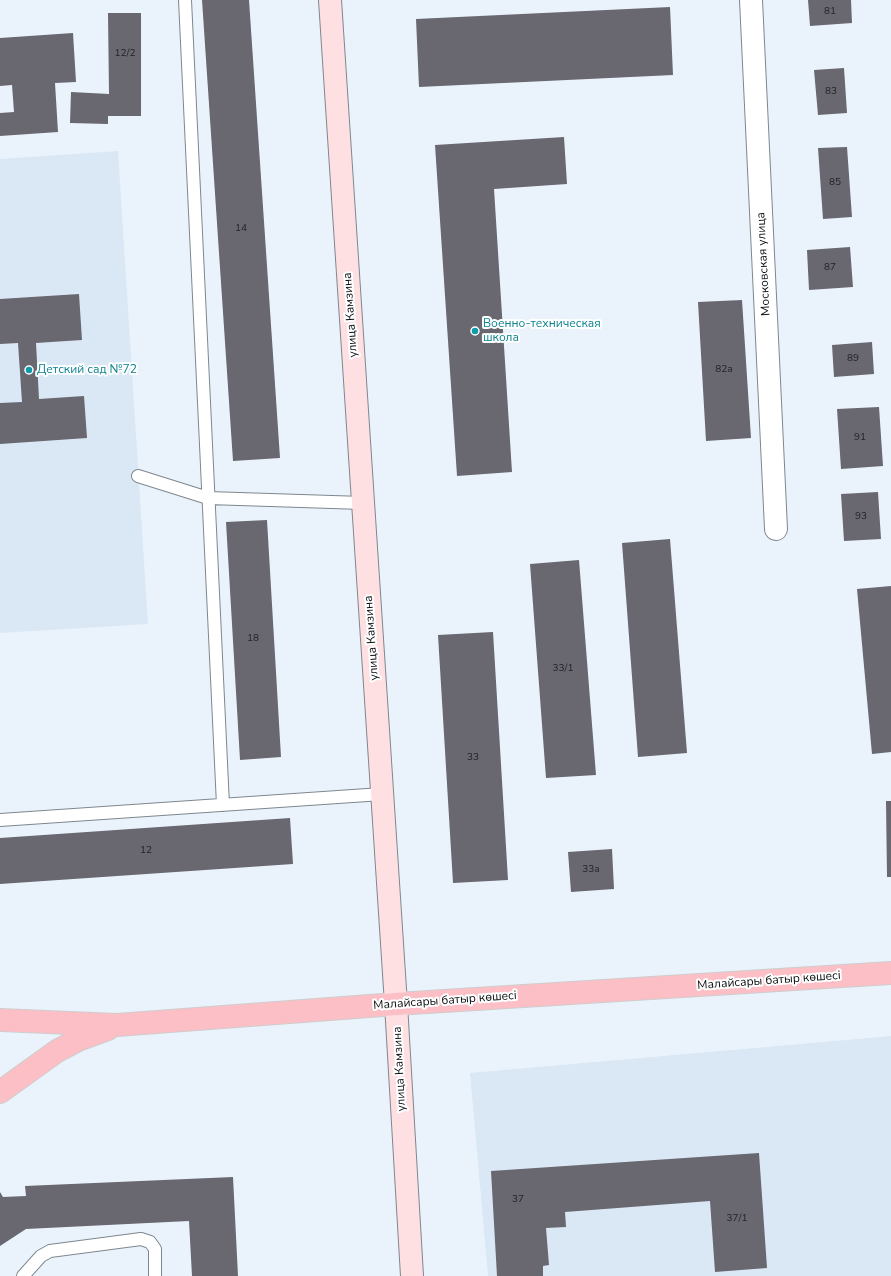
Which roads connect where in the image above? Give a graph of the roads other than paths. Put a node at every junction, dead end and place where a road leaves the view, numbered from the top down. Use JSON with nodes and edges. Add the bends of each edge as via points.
{"nodes":[{"id":1,"x":185,"y":0,"type":"edge"},
{"id":2,"x":330,"y":0,"type":"edge"},
{"id":3,"x":752,"y":0,"type":"edge"},
{"id":4,"x":138,"y":476,"type":"dead end"},
{"id":5,"x":208,"y":498,"type":"junction"},
{"id":6,"x":363,"y":503,"type":"junction"},
{"id":7,"x":776,"y":529,"type":"dead end"},
{"id":8,"x":382,"y":794,"type":"junction"},
{"id":9,"x":223,"y":805,"type":"junction"},
{"id":10,"x":0,"y":820,"type":"edge"},
{"id":11,"x":891,"y":973,"type":"edge"},
{"id":12,"x":396,"y":1004,"type":"junction"},
{"id":13,"x":0,"y":1020,"type":"edge"},
{"id":14,"x":117,"y":1025,"type":"junction"},
{"id":15,"x":0,"y":1092,"type":"edge"},
{"id":16,"x":23,"y":1276,"type":"edge"},
{"id":17,"x":155,"y":1276,"type":"edge"},
{"id":18,"x":412,"y":1276,"type":"edge"}],
"edges":[{"from":1,"to":5,"type":"lane"},
{"from":2,"to":6,"type":"main road","name":"улица Камзина"},
{"from":3,"to":7,"type":"street","name":"Московская улица"},
{"from":4,"to":5,"type":"lane"},
{"from":5,"to":6,"type":"lane"},
{"from":5,"to":9,"type":"lane"},
{"from":6,"to":8,"type":"main road","name":"улица Камзина"},
{"from":8,"to":9,"type":"lane"},
{"from":8,"to":12,"type":"main road","name":"улица Камзина"},
{"from":9,"to":10,"type":"lane"},
{"from":11,"to":12,"type":"main road","name":"Малайсары батыр көшесі"},
{"from":12,"to":14,"type":"main road","name":"Малайсары батыр көшесі"},
{"from":12,"to":18,"type":"main road","name":"улица Камзина"},
{"from":13,"to":14,"type":"main road","name":"Малайсары батыр көшесі"},
{"from":14,"to":15,"type":"main road","via":[[57,1051]]},
{"from":16,"to":17,"type":"lane","via":[[41,1256],[50,1251],[141,1239],[150,1242],[155,1250]]}]}
